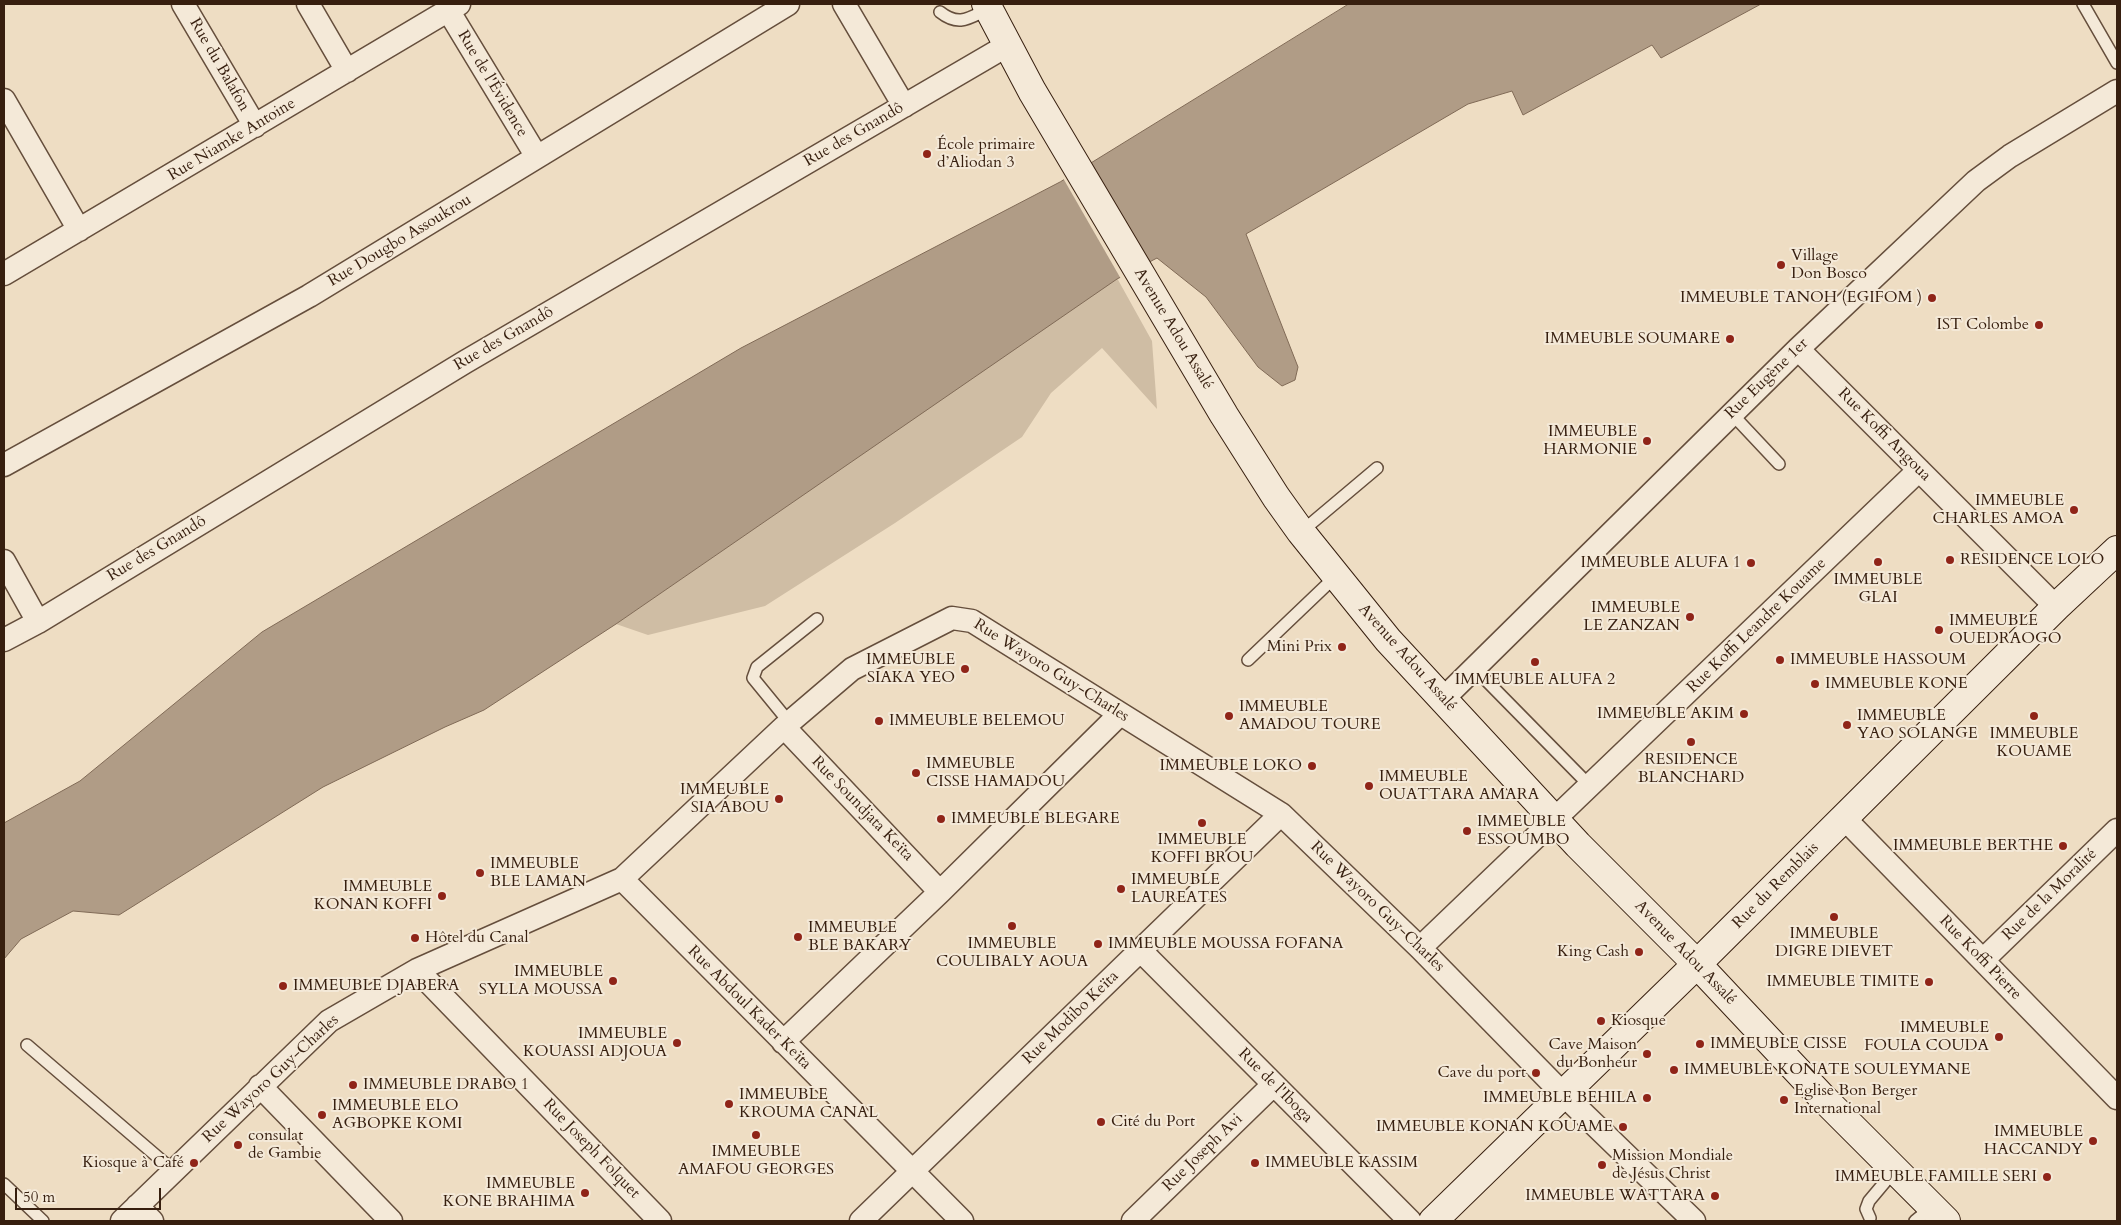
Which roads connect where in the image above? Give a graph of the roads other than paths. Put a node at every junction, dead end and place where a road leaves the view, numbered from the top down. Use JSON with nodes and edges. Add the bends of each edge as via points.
{"nodes":[{"id":1,"x":183,"y":4,"type":"edge"},
{"id":2,"x":308,"y":4,"type":"edge"},
{"id":3,"x":788,"y":4,"type":"edge"},
{"id":4,"x":844,"y":4,"type":"edge"},
{"id":5,"x":2083,"y":4,"type":"edge"},
{"id":6,"x":988,"y":6,"type":"edge"},
{"id":7,"x":453,"y":7,"type":"edge"},
{"id":8,"x":940,"y":12,"type":"dead end"},
{"id":9,"x":1008,"y":45,"type":"junction"},
{"id":10,"x":2117,"y":63,"type":"edge"},
{"id":11,"x":347,"y":71,"type":"junction"},
{"id":12,"x":2117,"y":91,"type":"edge"},
{"id":13,"x":4,"y":100,"type":"edge"},
{"id":14,"x":904,"y":106,"type":"junction"},
{"id":15,"x":255,"y":126,"type":"junction"},
{"id":16,"x":537,"y":157,"type":"junction"},
{"id":17,"x":79,"y":230,"type":"junction"},
{"id":18,"x":4,"y":274,"type":"edge"},
{"id":19,"x":1798,"y":349,"type":"junction"},
{"id":20,"x":1732,"y":414,"type":"junction"},
{"id":21,"x":1779,"y":464,"type":"dead end"},
{"id":22,"x":4,"y":465,"type":"edge"},
{"id":23,"x":1377,"y":468,"type":"dead end"},
{"id":24,"x":1919,"y":470,"type":"junction"},
{"id":25,"x":1302,"y":532,"type":"junction"},
{"id":26,"x":2117,"y":550,"type":"edge"},
{"id":27,"x":4,"y":561,"type":"edge"},
{"id":28,"x":1336,"y":576,"type":"junction"},
{"id":29,"x":2056,"y":607,"type":"junction"},
{"id":30,"x":817,"y":619,"type":"dead end"},
{"id":31,"x":38,"y":622,"type":"junction"},
{"id":32,"x":4,"y":640,"type":"edge"},
{"id":33,"x":1248,"y":660,"type":"dead end"},
{"id":34,"x":1475,"y":668,"type":"junction"},
{"id":35,"x":1443,"y":700,"type":"junction"},
{"id":36,"x":1120,"y":714,"type":"junction"},
{"id":37,"x":786,"y":724,"type":"junction"},
{"id":38,"x":1590,"y":786,"type":"junction"},
{"id":39,"x":1281,"y":814,"type":"junction"},
{"id":40,"x":1844,"y":818,"type":"junction"},
{"id":41,"x":1555,"y":820,"type":"junction"},
{"id":42,"x":2117,"y":830,"type":"edge"},
{"id":43,"x":622,"y":879,"type":"junction"},
{"id":44,"x":940,"y":892,"type":"junction"},
{"id":45,"x":1420,"y":948,"type":"junction"},
{"id":46,"x":1140,"y":950,"type":"junction"},
{"id":47,"x":1983,"y":960,"type":"junction"},
{"id":48,"x":1697,"y":964,"type":"junction"},
{"id":49,"x":417,"y":970,"type":"junction"},
{"id":50,"x":783,"y":1042,"type":"junction"},
{"id":51,"x":27,"y":1045,"type":"dead end"},
{"id":52,"x":1273,"y":1085,"type":"junction"},
{"id":53,"x":260,"y":1086,"type":"junction"},
{"id":54,"x":1563,"y":1094,"type":"junction"},
{"id":55,"x":2116,"y":1095,"type":"edge"},
{"id":56,"x":1895,"y":1170,"type":"junction"},
{"id":57,"x":174,"y":1171,"type":"junction"},
{"id":58,"x":913,"y":1172,"type":"junction"},
{"id":59,"x":4,"y":1184,"type":"edge"},
{"id":60,"x":137,"y":1216,"type":"edge"},
{"id":61,"x":1931,"y":1217,"type":"edge"},
{"id":62,"x":1870,"y":1218,"type":"dead end"},
{"id":63,"x":43,"y":1221,"type":"edge"},
{"id":64,"x":391,"y":1221,"type":"edge"},
{"id":65,"x":660,"y":1221,"type":"edge"},
{"id":66,"x":861,"y":1221,"type":"edge"},
{"id":67,"x":962,"y":1221,"type":"edge"},
{"id":68,"x":1133,"y":1221,"type":"edge"},
{"id":69,"x":1410,"y":1221,"type":"edge"},
{"id":70,"x":1433,"y":1221,"type":"edge"},
{"id":71,"x":1694,"y":1221,"type":"edge"}],
"edges":[{"from":1,"to":15,"type":"street","name":"Rue du Balafon"},
{"from":2,"to":11,"type":"street"},
{"from":3,"to":16,"type":"street","name":"Rue Dougbo Assoukrou"},
{"from":4,"to":14,"type":"street"},
{"from":5,"to":10,"type":"lane"},
{"from":6,"to":8,"type":"lane","via":[[961,21],[950,20]]},
{"from":6,"to":9,"type":"street","name":"Avenue Adou Assalé"},
{"from":7,"to":11,"type":"street","name":"Rue Niamke Antoine"},
{"from":7,"to":16,"type":"street","name":"Rue de l'Évidence"},
{"from":9,"to":14,"type":"street","name":"Rue des Gnandô"},
{"from":9,"to":25,"type":"street","name":"Avenue Adou Assalé","via":[[1224,415]]},
{"from":11,"to":15,"type":"street","name":"Rue Niamke Antoine"},
{"from":12,"to":19,"type":"street","name":"Rue Eugène 1er","via":[[2010,156],[1976,181]]},
{"from":13,"to":17,"type":"street"},
{"from":14,"to":31,"type":"street","name":"Rue des Gnandô","via":[[465,362]]},
{"from":15,"to":17,"type":"street","name":"Rue Niamke Antoine"},
{"from":16,"to":22,"type":"street","name":"Rue Dougbo Assoukrou","via":[[309,296]]},
{"from":17,"to":18,"type":"street","name":"Rue Niamke Antoine"},
{"from":19,"to":20,"type":"street","name":"Rue Eugène 1er"},
{"from":19,"to":24,"type":"street","name":"Rue Koffi Angoua"},
{"from":20,"to":21,"type":"lane"},
{"from":20,"to":34,"type":"street","name":"Rue Eugène 1er"},
{"from":23,"to":25,"type":"lane"},
{"from":24,"to":29,"type":"street","name":"Rue Koffi Angoua"},
{"from":24,"to":38,"type":"street","name":"Rue Koffi Leandre Kouame"},
{"from":25,"to":28,"type":"street","name":"Avenue Adou Assalé"},
{"from":26,"to":29,"type":"street","name":"Rue du Remblais"},
{"from":27,"to":31,"type":"street"},
{"from":28,"to":33,"type":"lane"},
{"from":28,"to":35,"type":"street","name":"Avenue Adou Assalé"},
{"from":29,"to":40,"type":"street","name":"Rue du Remblais"},
{"from":30,"to":37,"type":"lane","via":[[757,666],[754,672],[753,678]]},
{"from":31,"to":32,"type":"street","name":"Rue des Gnandô"},
{"from":34,"to":35,"type":"street","name":"Rue Eugène 1er"},
{"from":34,"to":38,"type":"lane"},
{"from":35,"to":41,"type":"street","name":"Avenue Adou Assalé"},
{"from":36,"to":37,"type":"street","name":"Rue Wayoro Guy-Charles","via":[[972,620],[952,618],[852,669]]},
{"from":36,"to":39,"type":"street","name":"Rue Wayoro Guy-Charles"},
{"from":36,"to":44,"type":"street"},
{"from":37,"to":43,"type":"street","name":"Rue Wayoro Guy-Charles"},
{"from":37,"to":44,"type":"street","name":"Rue Soundjata Keïta"},
{"from":38,"to":41,"type":"street","name":"Rue Koffi Leandre Kouame"},
{"from":39,"to":45,"type":"street","name":"Rue Wayoro Guy-Charles"},
{"from":39,"to":46,"type":"street","name":"Rue Modibo Keïta"},
{"from":40,"to":47,"type":"street","name":"Rue Koffi Pierre"},
{"from":40,"to":48,"type":"street","name":"Rue du Remblais"},
{"from":41,"to":45,"type":"street","name":"Rue Koffi Leandre Kouame"},
{"from":41,"to":48,"type":"street","name":"Avenue Adou Assalé"},
{"from":42,"to":47,"type":"street","name":"Rue de la Moralité"},
{"from":43,"to":49,"type":"street","name":"Rue Wayoro Guy-Charles"},
{"from":43,"to":50,"type":"street","name":"Rue Abdoul Kader Keïta"},
{"from":44,"to":50,"type":"street"},
{"from":45,"to":54,"type":"street","name":"Rue Wayoro Guy-Charles"},
{"from":46,"to":52,"type":"street","name":"Rue de l'Iboga"},
{"from":46,"to":58,"type":"street","name":"Rue Modibo Keïta"},
{"from":47,"to":55,"type":"street","name":"Rue Koffi Pierre"},
{"from":48,"to":54,"type":"street","name":"Rue du Remblais"},
{"from":48,"to":56,"type":"street","name":"Avenue Adou Assalé"},
{"from":49,"to":53,"type":"street","name":"Rue Wayoro Guy-Charles","via":[[329,1021]]},
{"from":49,"to":65,"type":"street","name":"Rue Joseph Folquet"},
{"from":50,"to":58,"type":"street","name":"Rue Abdoul Kader Keïta"},
{"from":51,"to":57,"type":"lane"},
{"from":52,"to":68,"type":"street","name":"Rue Joseph Avi"},
{"from":52,"to":69,"type":"street","name":"Rue de l'Iboga"},
{"from":53,"to":57,"type":"street","name":"Rue Wayoro Guy-Charles"},
{"from":53,"to":64,"type":"street"},
{"from":54,"to":70,"type":"street","name":"Rue du Remblais"},
{"from":54,"to":71,"type":"street","name":"Rue Wayoro Guy-Charles"},
{"from":56,"to":61,"type":"street","name":"Avenue Adou Assalé"},
{"from":56,"to":62,"type":"lane","via":[[1869,1201],[1866,1209]]},
{"from":57,"to":60,"type":"street","name":"Rue Wayoro Guy-Charles"},
{"from":58,"to":66,"type":"street","name":"Rue Modibo Keïta"},
{"from":58,"to":67,"type":"street","name":"Rue Abdoul Kader Keïta"},
{"from":59,"to":63,"type":"lane"}]}
